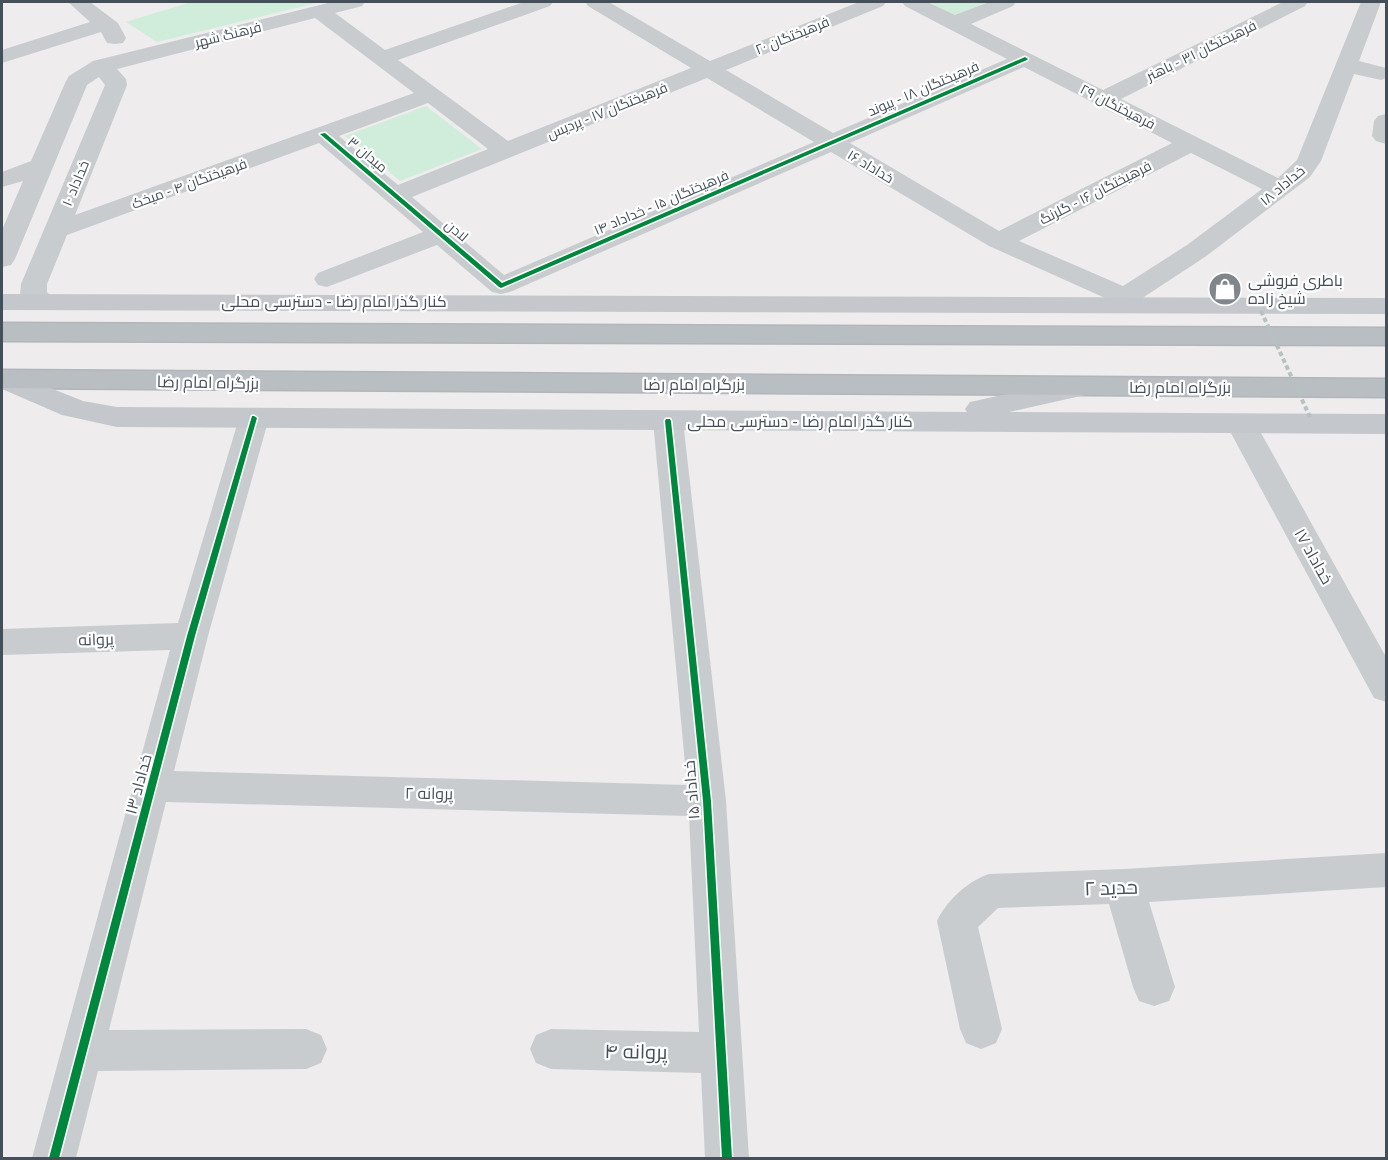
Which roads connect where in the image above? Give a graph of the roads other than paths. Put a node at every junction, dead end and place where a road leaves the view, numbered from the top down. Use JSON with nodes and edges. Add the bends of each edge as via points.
{"nodes":[{"id":1,"x":78,"y":2,"type":"edge"},
{"id":2,"x":355,"y":2,"type":"edge"},
{"id":3,"x":543,"y":2,"type":"edge"},
{"id":4,"x":595,"y":2,"type":"edge"},
{"id":5,"x":876,"y":2,"type":"edge"},
{"id":6,"x":912,"y":2,"type":"edge"},
{"id":7,"x":1006,"y":2,"type":"edge"},
{"id":8,"x":1299,"y":2,"type":"edge"},
{"id":9,"x":1371,"y":2,"type":"edge"},
{"id":10,"x":319,"y":11,"type":"junction"},
{"id":11,"x":955,"y":23,"type":"junction"},
{"id":12,"x":105,"y":24,"type":"junction"},
{"id":13,"x":2,"y":57,"type":"edge"},
{"id":14,"x":382,"y":58,"type":"junction"},
{"id":15,"x":1025,"y":59,"type":"junction"},
{"id":16,"x":1346,"y":65,"type":"junction"},
{"id":17,"x":101,"y":66,"type":"junction"},
{"id":18,"x":708,"y":69,"type":"junction"},
{"id":19,"x":1381,"y":73,"type":"dead end"},
{"id":20,"x":432,"y":94,"type":"junction"},
{"id":21,"x":1103,"y":99,"type":"junction"},
{"id":22,"x":323,"y":134,"type":"junction"},
{"id":23,"x":832,"y":142,"type":"junction"},
{"id":24,"x":1191,"y":143,"type":"junction"},
{"id":25,"x":506,"y":151,"type":"junction"},
{"id":26,"x":41,"y":166,"type":"junction"},
{"id":27,"x":2,"y":180,"type":"edge"},
{"id":28,"x":1281,"y":189,"type":"junction"},
{"id":29,"x":395,"y":195,"type":"junction"},
{"id":30,"x":56,"y":231,"type":"junction"},
{"id":31,"x":441,"y":234,"type":"junction"},
{"id":32,"x":998,"y":242,"type":"junction"},
{"id":33,"x":2,"y":259,"type":"edge"},
{"id":34,"x":327,"y":279,"type":"dead end"},
{"id":35,"x":501,"y":286,"type":"joint"},
{"id":36,"x":1119,"y":300,"type":"junction"},
{"id":37,"x":272,"y":301,"type":"junction"},
{"id":38,"x":2,"y":302,"type":"edge"},
{"id":39,"x":42,"y":302,"type":"junction"},
{"id":40,"x":1386,"y":306,"type":"edge"},
{"id":41,"x":2,"y":317,"type":"edge"},
{"id":42,"x":2,"y":332,"type":"edge"},
{"id":43,"x":1386,"y":337,"type":"edge"},
{"id":44,"x":3,"y":379,"type":"edge"},
{"id":45,"x":1084,"y":386,"type":"junction"},
{"id":46,"x":1372,"y":388,"type":"edge"},
{"id":47,"x":254,"y":418,"type":"junction"},
{"id":48,"x":668,"y":421,"type":"junction"},
{"id":49,"x":920,"y":422,"type":"junction"},
{"id":50,"x":1241,"y":424,"type":"junction"},
{"id":51,"x":1382,"y":424,"type":"edge"},
{"id":52,"x":191,"y":636,"type":"junction"},
{"id":53,"x":2,"y":642,"type":"edge"},
{"id":54,"x":1386,"y":688,"type":"edge"},
{"id":55,"x":151,"y":786,"type":"junction"},
{"id":56,"x":707,"y":801,"type":"junction"},
{"id":57,"x":1386,"y":870,"type":"edge"},
{"id":58,"x":1124,"y":886,"type":"junction"},
{"id":59,"x":1154,"y":987,"type":"dead end"},
{"id":60,"x":981,"y":1029,"type":"dead end"},
{"id":61,"x":306,"y":1049,"type":"dead end"},
{"id":62,"x":551,"y":1049,"type":"dead end"},
{"id":63,"x":82,"y":1051,"type":"junction"},
{"id":64,"x":721,"y":1053,"type":"junction"},
{"id":65,"x":54,"y":1158,"type":"edge"},
{"id":66,"x":727,"y":1158,"type":"edge"}],
"edges":[{"from":1,"to":12,"type":"street"},
{"from":2,"to":10,"type":"street","name":"فرهنگ شهر"},
{"from":3,"to":14,"type":"street"},
{"from":4,"to":18,"type":"street","name":"خداداد ۱۶"},
{"from":5,"to":18,"type":"street","name":"فرهیختگان ۲۰"},
{"from":6,"to":11,"type":"street","name":"فرهیختگان ۲۹"},
{"from":7,"to":11,"type":"street"},
{"from":8,"to":21,"type":"street","name":"فرهیختگان ۳۱ - باهنر"},
{"from":9,"to":16,"type":"street","name":"خداداد ۱۸"},
{"from":10,"to":14,"type":"street"},
{"from":10,"to":17,"type":"street","name":"فرهنگ شهر"},
{"from":11,"to":15,"type":"street","name":"فرهیختگان ۲۹"},
{"from":12,"to":13,"type":"street"},
{"from":12,"to":17,"type":"street","via":[[115,36]]},
{"from":14,"to":20,"type":"street"},
{"from":15,"to":21,"type":"street","name":"فرهیختگان ۲۹"},
{"from":15,"to":23,"type":"street","name":"فرهیختگان ۱۸ - پیوند"},
{"from":16,"to":19,"type":"street"},
{"from":16,"to":28,"type":"street","name":"خداداد ۱۸","via":[[1309,161]]},
{"from":17,"to":26,"type":"street","via":[[77,81]]},
{"from":17,"to":30,"type":"street","name":"خداداد ۱۰","via":[[116,85]]},
{"from":18,"to":23,"type":"street","name":"خداداد ۱۶"},
{"from":18,"to":25,"type":"street","name":"فرهیختگان ۱۷ - پردیس"},
{"from":20,"to":22,"type":"street","name":"میدان ۳"},
{"from":20,"to":25,"type":"street"},
{"from":21,"to":24,"type":"street","name":"فرهیختگان ۲۹"},
{"from":22,"to":29,"type":"street","name":"میدان ۳"},
{"from":22,"to":30,"type":"street","name":"فرهیختگان ۴ - میخک"},
{"from":23,"to":32,"type":"street","name":"خداداد ۱۶"},
{"from":23,"to":35,"type":"street","name":"فرهیختگان ۱۵ - خداداد ۱۴"},
{"from":24,"to":28,"type":"street","name":"فرهیختگان ۲۹"},
{"from":24,"to":32,"type":"street","name":"فرهیختگان ۱۶ - گلرنگ"},
{"from":25,"to":29,"type":"street","name":"میدان ۳"},
{"from":26,"to":27,"type":"street"},
{"from":26,"to":33,"type":"street"},
{"from":28,"to":36,"type":"street","name":"خداداد ۱۸","via":[[1196,251]]},
{"from":29,"to":31,"type":"street","name":"لادن"},
{"from":30,"to":39,"type":"street","name":"خداداد ۱۰","via":[[32,290]]},
{"from":31,"to":34,"type":"street"},
{"from":31,"to":35,"type":"street","name":"لادن"},
{"from":32,"to":36,"type":"street","name":"خداداد ۱۶"},
{"from":36,"to":37,"type":"main road","name":"کنار گذر امام رضا - دسترسی محلی"},
{"from":36,"to":40,"type":"main road","name":"کنار گذر امام رضا - دسترسی محلی"},
{"from":37,"to":39,"type":"main road","name":"کنار گذر امام رضا - دسترسی محلی"},
{"from":37,"to":41,"type":"main road","via":[[160,316]]},
{"from":38,"to":39,"type":"main road","name":"کنار گذر امام رضا - دسترسی محلی"},
{"from":42,"to":43,"type":"highway"},
{"from":44,"to":45,"type":"highway","name":"بزرگراه امام رضا"},
{"from":44,"to":47,"type":"main road","name":"کنار گذر امام رضا - دسترسی محلی","via":[[59,406],[100,416]]},
{"from":45,"to":46,"type":"highway","name":"بزرگراه امام رضا"},
{"from":45,"to":49,"type":"main road"},
{"from":46,"to":51,"type":"main road"},
{"from":47,"to":48,"type":"main road","name":"کنار گذر امام رضا - دسترسی محلی"},
{"from":47,"to":52,"type":"street","name":"خداداد ۱۳"},
{"from":48,"to":49,"type":"main road","name":"کنار گذر امام رضا - دسترسی محلی"},
{"from":48,"to":56,"type":"street","name":"خداداد ۱۵"},
{"from":49,"to":50,"type":"main road","name":"کنار گذر امام رضا - دسترسی محلی"},
{"from":50,"to":51,"type":"main road","name":"کنار گذر امام رضا - دسترسی محلی"},
{"from":50,"to":54,"type":"street","name":"خداداد ۱۷"},
{"from":52,"to":53,"type":"street","name":"پروانه"},
{"from":52,"to":55,"type":"street","name":"خداداد ۱۳"},
{"from":55,"to":56,"type":"street","name":"پروانه ۲"},
{"from":55,"to":63,"type":"street","name":"خداداد ۱۳"},
{"from":56,"to":64,"type":"street","name":"خداداد ۱۵"},
{"from":57,"to":58,"type":"street","name":"حدید ۲"},
{"from":58,"to":59,"type":"street"},
{"from":58,"to":60,"type":"street","name":"حدید ۲","via":[[989,891],[957,921]]},
{"from":61,"to":63,"type":"street"},
{"from":62,"to":64,"type":"street","name":"پروانه ۴"},
{"from":63,"to":65,"type":"street","name":"خداداد ۱۳"},
{"from":64,"to":66,"type":"street","name":"خداداد ۱۵"}]}
